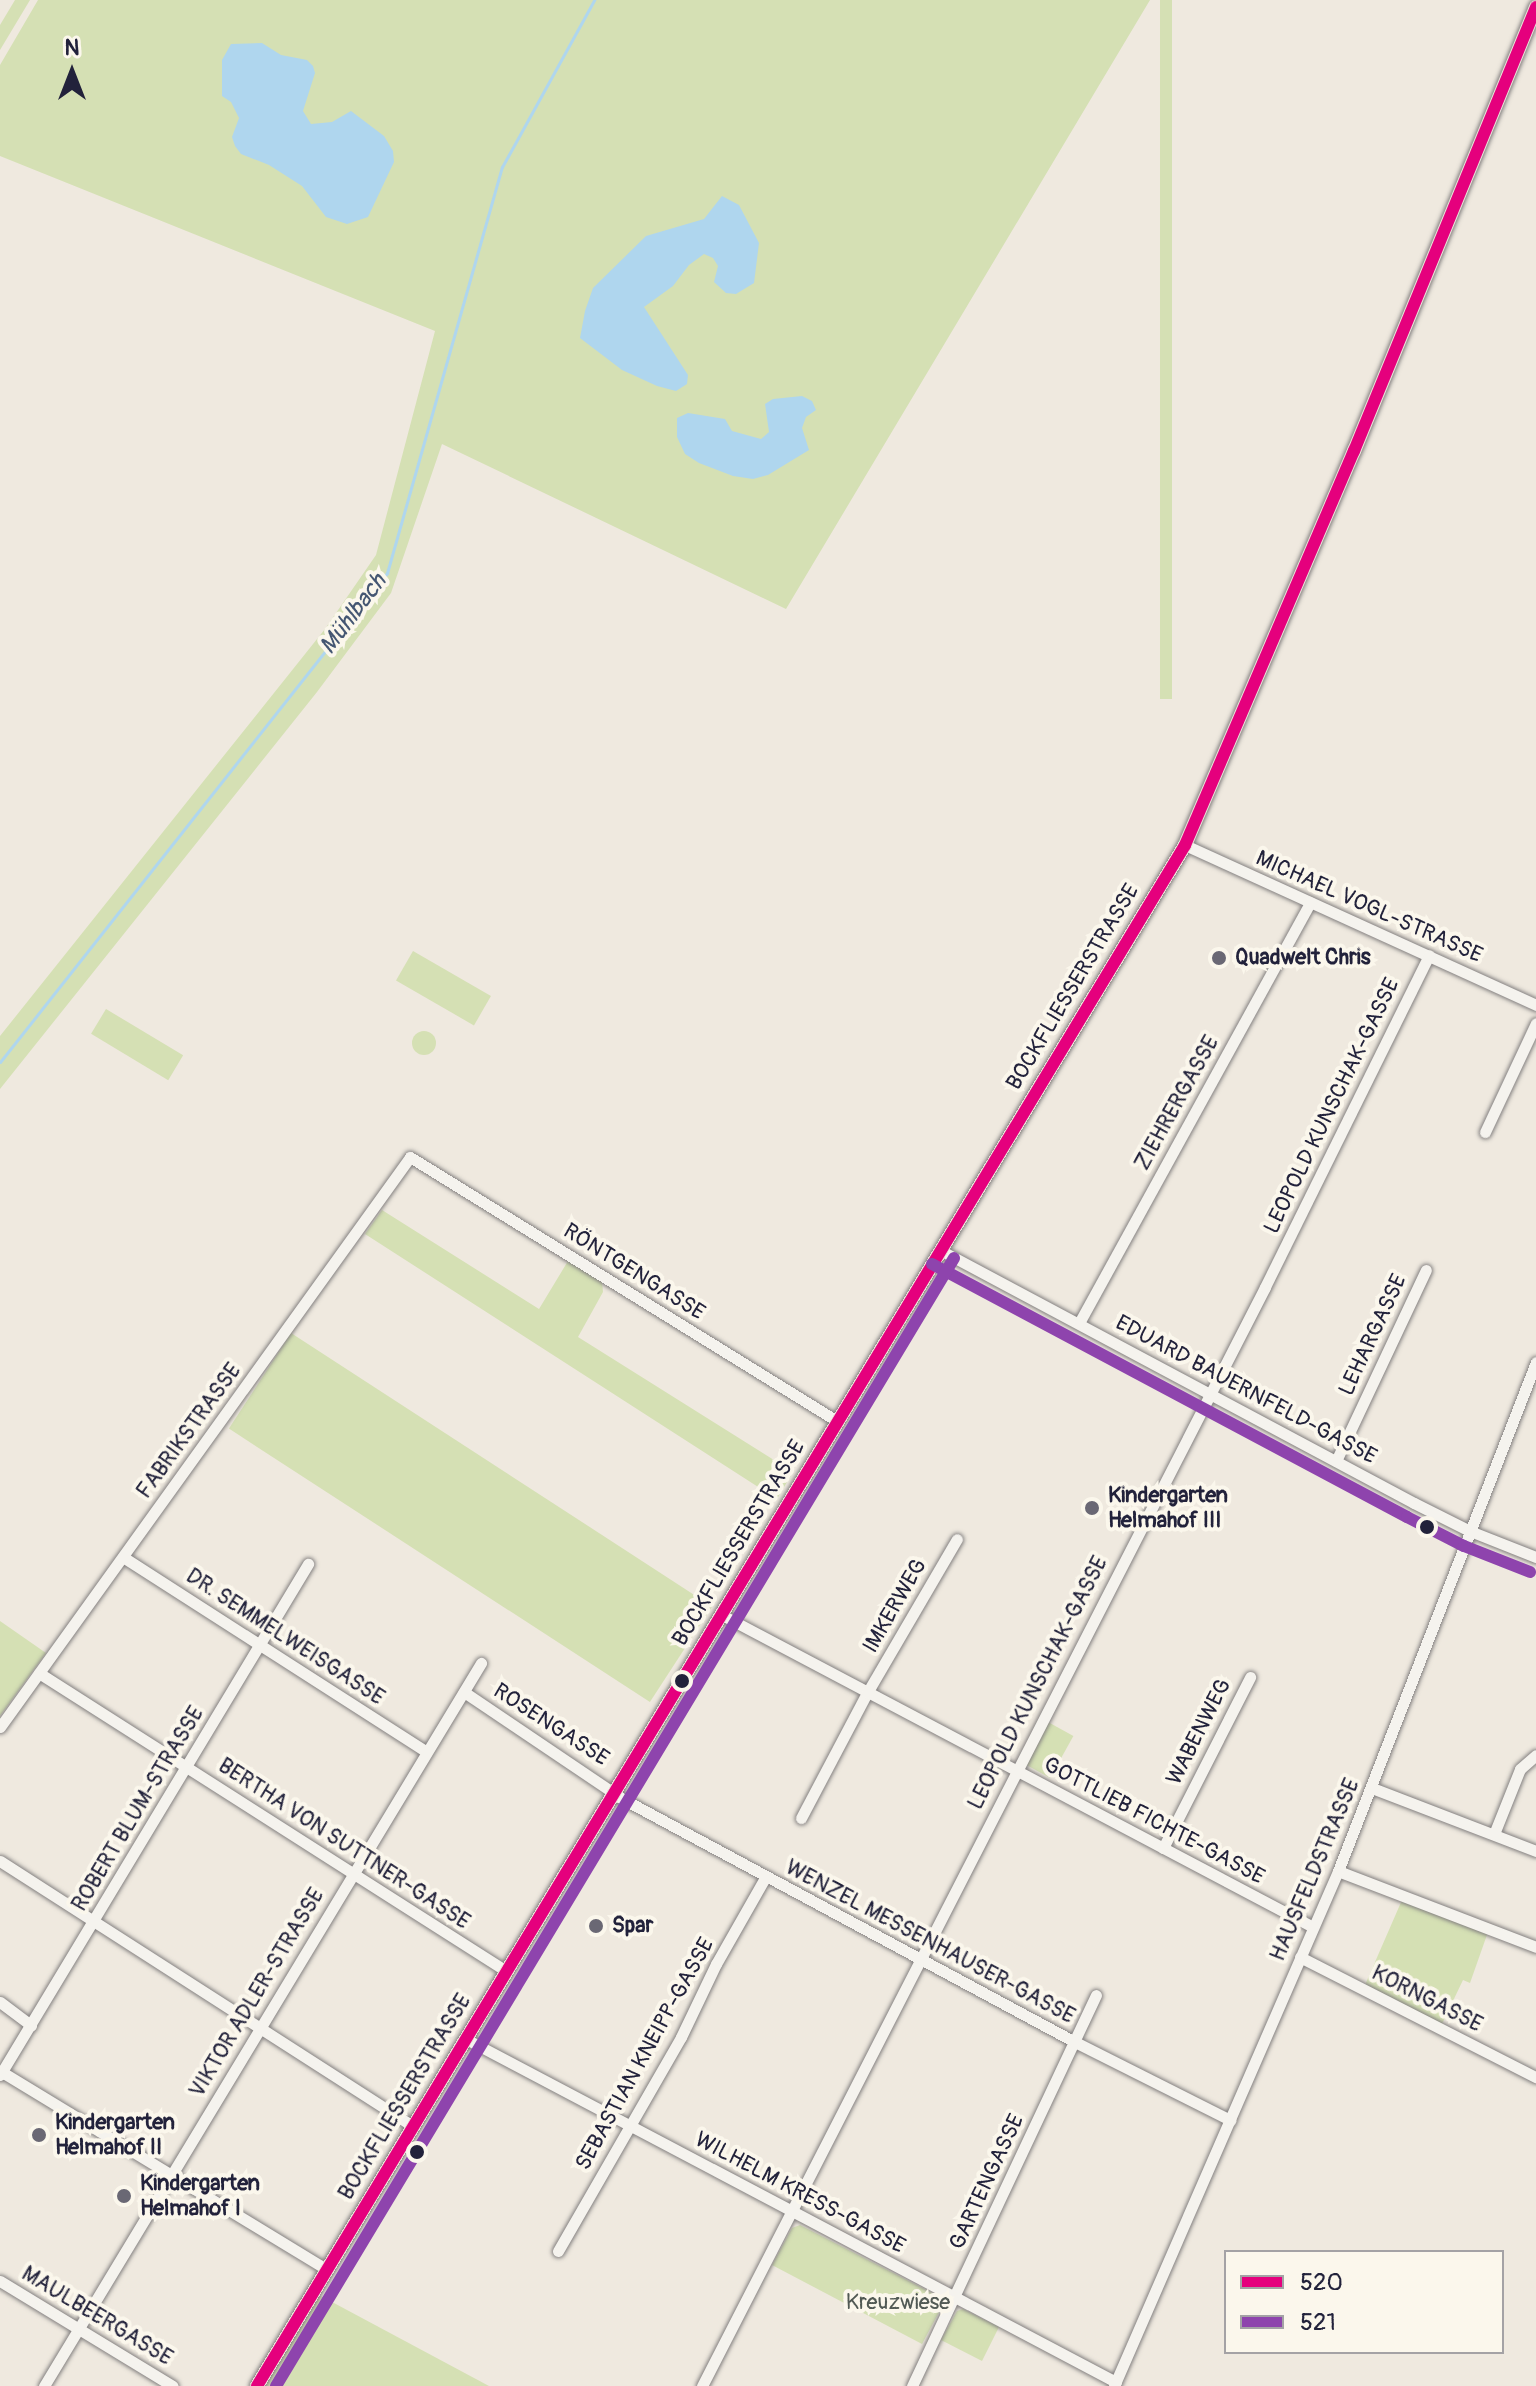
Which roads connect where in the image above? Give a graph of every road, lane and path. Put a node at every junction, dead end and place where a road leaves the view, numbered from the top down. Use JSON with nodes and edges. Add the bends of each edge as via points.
{"nodes":[{"id":1,"x":1536,"y":7,"type":"edge"},
{"id":2,"x":1185,"y":845,"type":"junction"},
{"id":3,"x":1310,"y":902,"type":"junction"},
{"id":4,"x":1429,"y":955,"type":"junction"},
{"id":5,"x":1536,"y":1005,"type":"edge"},
{"id":6,"x":1536,"y":1023,"type":"edge"},
{"id":7,"x":1485,"y":1132,"type":"dead end"},
{"id":8,"x":410,"y":1157,"type":"joint"},
{"id":9,"x":940,"y":1250,"type":"junction"},
{"id":10,"x":1426,"y":1270,"type":"dead end"},
{"id":11,"x":1079,"y":1323,"type":"junction"},
{"id":12,"x":1536,"y":1362,"type":"edge"},
{"id":13,"x":1209,"y":1394,"type":"junction"},
{"id":14,"x":837,"y":1421,"type":"junction"},
{"id":15,"x":1336,"y":1461,"type":"junction"},
{"id":16,"x":1470,"y":1531,"type":"junction"},
{"id":17,"x":957,"y":1539,"type":"dead end"},
{"id":18,"x":123,"y":1557,"type":"junction"},
{"id":19,"x":1536,"y":1557,"type":"edge"},
{"id":20,"x":308,"y":1564,"type":"dead end"},
{"id":21,"x":722,"y":1615,"type":"junction"},
{"id":22,"x":261,"y":1644,"type":"junction"},
{"id":23,"x":481,"y":1663,"type":"dead end"},
{"id":24,"x":39,"y":1673,"type":"junction"},
{"id":25,"x":1250,"y":1677,"type":"dead end"},
{"id":26,"x":464,"y":1692,"type":"junction"},
{"id":27,"x":867,"y":1693,"type":"junction"},
{"id":28,"x":0,"y":1727,"type":"edge"},
{"id":29,"x":425,"y":1751,"type":"junction"},
{"id":30,"x":1536,"y":1755,"type":"edge"},
{"id":31,"x":187,"y":1767,"type":"junction"},
{"id":32,"x":1016,"y":1770,"type":"junction"},
{"id":33,"x":1372,"y":1788,"type":"junction"},
{"id":34,"x":615,"y":1792,"type":"junction"},
{"id":35,"x":801,"y":1818,"type":"dead end"},
{"id":36,"x":1494,"y":1834,"type":"junction"},
{"id":37,"x":1163,"y":1848,"type":"junction"},
{"id":38,"x":1536,"y":1851,"type":"edge"},
{"id":39,"x":0,"y":1861,"type":"edge"},
{"id":40,"x":1338,"y":1871,"type":"junction"},
{"id":41,"x":354,"y":1872,"type":"junction"},
{"id":42,"x":766,"y":1876,"type":"junction"},
{"id":43,"x":93,"y":1921,"type":"junction"},
{"id":44,"x":1313,"y":1927,"type":"junction"},
{"id":45,"x":1536,"y":1947,"type":"edge"},
{"id":46,"x":919,"y":1956,"type":"junction"},
{"id":47,"x":1300,"y":1957,"type":"junction"},
{"id":48,"x":506,"y":1971,"type":"junction"},
{"id":49,"x":1096,"y":1995,"type":"dead end"},
{"id":50,"x":0,"y":2002,"type":"edge"},
{"id":51,"x":31,"y":2025,"type":"junction"},
{"id":52,"x":260,"y":2026,"type":"junction"},
{"id":53,"x":466,"y":2039,"type":"junction"},
{"id":54,"x":1075,"y":2042,"type":"junction"},
{"id":55,"x":1,"y":2074,"type":"edge"},
{"id":56,"x":1536,"y":2077,"type":"edge"},
{"id":57,"x":1230,"y":2120,"type":"junction"},
{"id":58,"x":630,"y":2125,"type":"junction"},
{"id":59,"x":413,"y":2126,"type":"junction"},
{"id":60,"x":171,"y":2174,"type":"junction"},
{"id":61,"x":791,"y":2211,"type":"junction"},
{"id":62,"x":558,"y":2251,"type":"dead end"},
{"id":63,"x":326,"y":2269,"type":"junction"},
{"id":64,"x":0,"y":2281,"type":"edge"},
{"id":65,"x":955,"y":2297,"type":"junction"},
{"id":66,"x":79,"y":2327,"type":"junction"},
{"id":67,"x":1115,"y":2384,"type":"edge"},
{"id":68,"x":44,"y":2386,"type":"edge"},
{"id":69,"x":173,"y":2386,"type":"edge"},
{"id":70,"x":257,"y":2386,"type":"edge"},
{"id":71,"x":702,"y":2386,"type":"edge"},
{"id":72,"x":912,"y":2386,"type":"edge"}],
"edges":[{"from":1,"to":2,"type":"main road","name":"BOCKFLIESSERSTRASSE"},
{"from":2,"to":3,"type":"street","name":"MICHAEL VOGL-STRASSE"},
{"from":2,"to":9,"type":"main road","name":"BOCKFLIESSERSTRASSE"},
{"from":3,"to":4,"type":"street","name":"MICHAEL VOGL-STRASSE"},
{"from":3,"to":11,"type":"street","name":"ZIEHRERGASSE"},
{"from":4,"to":5,"type":"street","name":"MICHAEL VOGL-STRASSE"},
{"from":4,"to":13,"type":"street","name":"LEOPOLD KUNSCHAK-GASSE"},
{"from":6,"to":7,"type":"street"},
{"from":8,"to":14,"type":"street","name":"RÖNTGENGASSE"},
{"from":8,"to":18,"type":"street","name":"FABRIKSTRASSE"},
{"from":9,"to":11,"type":"street","name":"EDUARD BAUERNFELD-GASSE"},
{"from":9,"to":14,"type":"main road","name":"BOCKFLIESSERSTRASSE"},
{"from":10,"to":15,"type":"street","name":"LEHARGASSE"},
{"from":11,"to":13,"type":"street","name":"EDUARD BAUERNFELD-GASSE"},
{"from":12,"to":16,"type":"street","name":"HAUSFELDSTRASSE"},
{"from":13,"to":15,"type":"street","name":"EDUARD BAUERNFELD-GASSE"},
{"from":13,"to":32,"type":"street","name":"LEOPOLD KUNSCHAK-GASSE"},
{"from":14,"to":21,"type":"main road","name":"BOCKFLIESSERSTRASSE"},
{"from":15,"to":16,"type":"street","name":"EDUARD BAUERNFELD-GASSE"},
{"from":16,"to":19,"type":"street","name":"EDUARD BAUERNFELD-GASSE"},
{"from":16,"to":33,"type":"street","name":"HAUSFELDSTRASSE"},
{"from":17,"to":27,"type":"street","name":"IMKERWEG"},
{"from":18,"to":22,"type":"street","name":"DR. SEMMELWEISGASSE"},
{"from":18,"to":24,"type":"street","name":"FABRIKSTRASSE"},
{"from":20,"to":22,"type":"street","name":"ROBERT BLUM-STRASSE"},
{"from":21,"to":27,"type":"street","name":"GOTTLIEB FICHTE-GASSE"},
{"from":21,"to":34,"type":"main road","name":"BOCKFLIESSERSTRASSE"},
{"from":22,"to":29,"type":"street","name":"DR. SEMMELWEISGASSE"},
{"from":22,"to":31,"type":"street","name":"ROBERT BLUM-STRASSE"},
{"from":23,"to":26,"type":"street","name":"VIKTOR ADLER-STRASSE"},
{"from":24,"to":28,"type":"street","name":"FABRIKSTRASSE"},
{"from":24,"to":31,"type":"street","name":"BERTHA VON SUTTNER-GASSE"},
{"from":25,"to":37,"type":"street","name":"WABENWEG"},
{"from":26,"to":29,"type":"street","name":"VIKTOR ADLER-STRASSE"},
{"from":26,"to":34,"type":"street","name":"ROSENGASSE"},
{"from":27,"to":32,"type":"street","name":"GOTTLIEB FICHTE-GASSE"},
{"from":27,"to":35,"type":"street"},
{"from":29,"to":41,"type":"street","name":"VIKTOR ADLER-STRASSE"},
{"from":30,"to":36,"type":"street","via":[[1520,1769]]},
{"from":31,"to":41,"type":"street","name":"BERTHA VON SUTTNER-GASSE"},
{"from":31,"to":43,"type":"street","name":"ROBERT BLUM-STRASSE"},
{"from":32,"to":37,"type":"street","name":"GOTTLIEB FICHTE-GASSE"},
{"from":32,"to":46,"type":"street","name":"LEOPOLD KUNSCHAK-GASSE"},
{"from":33,"to":36,"type":"street"},
{"from":33,"to":40,"type":"street","name":"HAUSFELDSTRASSE"},
{"from":34,"to":42,"type":"street","name":"WENZEL MESSENHAUSER-GASSE"},
{"from":34,"to":48,"type":"main road","name":"BOCKFLIESSERSTRASSE"},
{"from":36,"to":38,"type":"street"},
{"from":37,"to":44,"type":"street","name":"GOTTLIEB FICHTE-GASSE"},
{"from":39,"to":43,"type":"street"},
{"from":40,"to":44,"type":"street","name":"HAUSFELDSTRASSE"},
{"from":40,"to":45,"type":"street"},
{"from":41,"to":48,"type":"street","name":"BERTHA VON SUTTNER-GASSE"},
{"from":41,"to":52,"type":"street","name":"VIKTOR ADLER-STRASSE"},
{"from":42,"to":46,"type":"street","name":"WENZEL MESSENHAUSER-GASSE"},
{"from":42,"to":58,"type":"street","name":"SEBASTIAN KNEIPP-GASSE"},
{"from":43,"to":51,"type":"street","name":"ROBERT BLUM-STRASSE"},
{"from":43,"to":52,"type":"street"},
{"from":44,"to":47,"type":"street","name":"HAUSFELDSTRASSE"},
{"from":46,"to":54,"type":"street","name":"WENZEL MESSENHAUSER-GASSE"},
{"from":46,"to":61,"type":"street","name":"LEOPOLD KUNSCHAK-GASSE"},
{"from":47,"to":56,"type":"street","name":"KORNGASSE"},
{"from":47,"to":57,"type":"street","name":"HAUSFELDSTRASSE"},
{"from":48,"to":53,"type":"main road","name":"BOCKFLIESSERSTRASSE"},
{"from":49,"to":54,"type":"street","name":"GARTENGASSE"},
{"from":50,"to":51,"type":"street"},
{"from":51,"to":55,"type":"street","name":"ROBERT BLUM-STRASSE"},
{"from":52,"to":59,"type":"street"},
{"from":52,"to":60,"type":"street","name":"VIKTOR ADLER-STRASSE"},
{"from":53,"to":58,"type":"street","name":"WILHELM KRESS-GASSE"},
{"from":53,"to":59,"type":"main road","name":"BOCKFLIESSERSTRASSE"},
{"from":54,"to":57,"type":"street","name":"WENZEL MESSENHAUSER-GASSE"},
{"from":54,"to":65,"type":"street","name":"GARTENGASSE"},
{"from":55,"to":60,"type":"street"},
{"from":57,"to":67,"type":"street","name":"HAUSFELDSTRASSE"},
{"from":58,"to":61,"type":"street","name":"WILHELM KRESS-GASSE"},
{"from":58,"to":62,"type":"street","name":"SEBASTIAN KNEIPP-GASSE"},
{"from":59,"to":63,"type":"main road","name":"BOCKFLIESSERSTRASSE"},
{"from":60,"to":63,"type":"street"},
{"from":60,"to":66,"type":"street","name":"VIKTOR ADLER-STRASSE"},
{"from":61,"to":65,"type":"street","name":"WILHELM KRESS-GASSE"},
{"from":61,"to":71,"type":"street","name":"LEOPOLD KUNSCHAK-GASSE"},
{"from":63,"to":70,"type":"main road","name":"BOCKFLIESSERSTRASSE"},
{"from":64,"to":66,"type":"street","name":"MAULBEERGASSE"},
{"from":65,"to":67,"type":"street","name":"WILHELM KRESS-GASSE"},
{"from":65,"to":72,"type":"street","name":"GARTENGASSE"},
{"from":66,"to":68,"type":"street","name":"VIKTOR ADLER-STRASSE"},
{"from":66,"to":69,"type":"street","name":"MAULBEERGASSE"}]}
